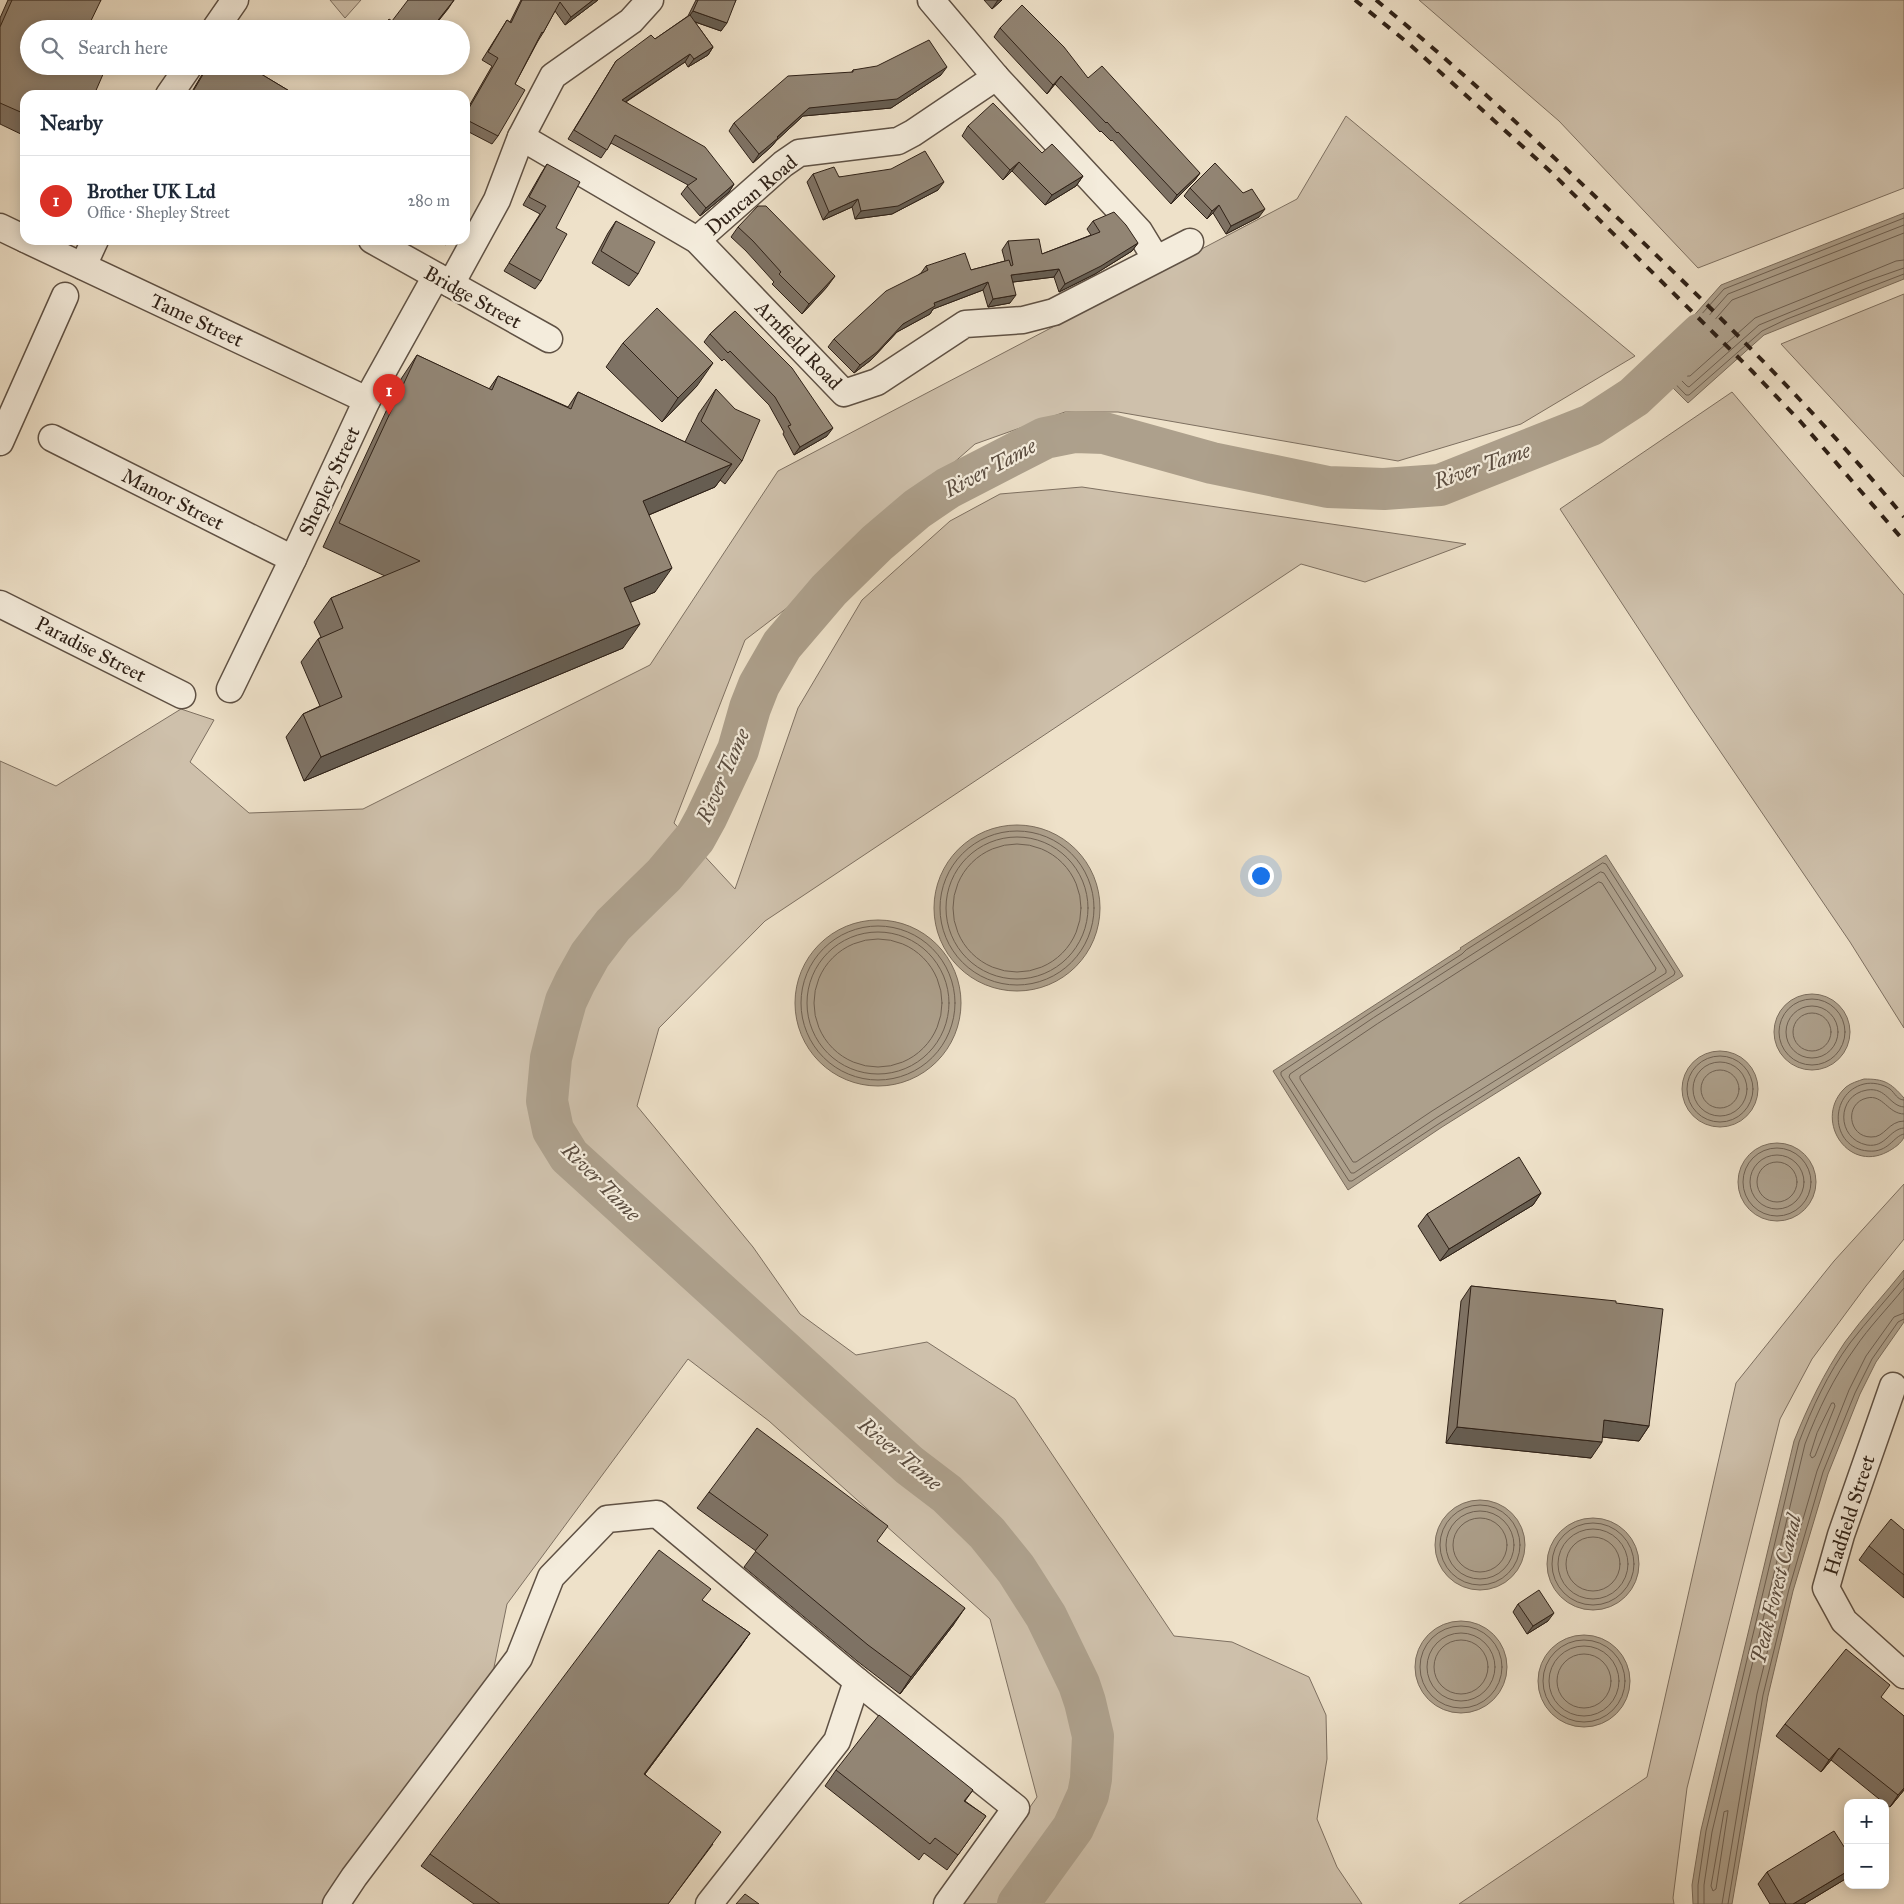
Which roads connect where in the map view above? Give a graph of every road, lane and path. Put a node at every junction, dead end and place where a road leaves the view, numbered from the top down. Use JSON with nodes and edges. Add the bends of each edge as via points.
{"nodes":[{"id":1,"x":235,"y":0,"type":"edge"},
{"id":2,"x":650,"y":0,"type":"edge"},
{"id":3,"x":931,"y":0,"type":"edge"},
{"id":4,"x":221,"y":20,"type":"edge"},
{"id":5,"x":182,"y":75,"type":"edge"},
{"id":6,"x":996,"y":77,"type":"junction"},
{"id":7,"x":172,"y":90,"type":"edge"},
{"id":8,"x":521,"y":137,"type":"junction"},
{"id":9,"x":0,"y":227,"type":"edge"},
{"id":10,"x":20,"y":237,"type":"edge"},
{"id":11,"x":470,"y":240,"type":"edge"},
{"id":12,"x":698,"y":240,"type":"junction"},
{"id":13,"x":1190,"y":242,"type":"dead end"},
{"id":14,"x":37,"y":245,"type":"edge"},
{"id":15,"x":93,"y":245,"type":"edge"},
{"id":16,"x":381,"y":245,"type":"edge"},
{"id":17,"x":467,"y":245,"type":"edge"},
{"id":18,"x":1156,"y":258,"type":"junction"},
{"id":19,"x":83,"y":266,"type":"junction"},
{"id":20,"x":444,"y":280,"type":"junction"},
{"id":21,"x":66,"y":296,"type":"dead end"},
{"id":22,"x":549,"y":339,"type":"dead end"},
{"id":23,"x":367,"y":400,"type":"junction"},
{"id":24,"x":52,"y":438,"type":"dead end"},
{"id":25,"x":0,"y":442,"type":"edge"},
{"id":26,"x":293,"y":559,"type":"junction"},
{"id":27,"x":0,"y":604,"type":"edge"},
{"id":28,"x":230,"y":689,"type":"dead end"},
{"id":29,"x":182,"y":695,"type":"dead end"},
{"id":30,"x":1893,"y":1386,"type":"dead end"},
{"id":31,"x":1904,"y":1675,"type":"edge"},
{"id":32,"x":857,"y":1681,"type":"junction"},
{"id":33,"x":336,"y":1904,"type":"edge"},
{"id":34,"x":709,"y":1904,"type":"edge"},
{"id":35,"x":947,"y":1904,"type":"edge"}],
"edges":[{"from":1,"to":4,"type":"street"},
{"from":2,"to":8,"type":"street","via":[[631,21],[553,76]]},
{"from":3,"to":6,"type":"street"},
{"from":5,"to":7,"type":"street"},
{"from":6,"to":12,"type":"street","name":"Duncan Road","via":[[898,141],[799,153]]},
{"from":6,"to":18,"type":"street","via":[[1139,231]]},
{"from":8,"to":11,"type":"street","via":[[496,200]]},
{"from":8,"to":12,"type":"street","name":"Arnfield Road"},
{"from":9,"to":10,"type":"street","name":"Tame Street"},
{"from":12,"to":18,"type":"street","name":"Arnfield Road","via":[[844,393],[877,382],[965,324],[1023,320],[1054,312]]},
{"from":13,"to":18,"type":"street","name":"Arnfield Road"},
{"from":14,"to":19,"type":"street","name":"Tame Street"},
{"from":15,"to":19,"type":"street"},
{"from":16,"to":20,"type":"street","name":"Bridge Street"},
{"from":17,"to":20,"type":"street"},
{"from":19,"to":23,"type":"street","name":"Tame Street"},
{"from":20,"to":22,"type":"street","name":"Bridge Street"},
{"from":20,"to":23,"type":"street","name":"Shepley Street"},
{"from":21,"to":25,"type":"street"},
{"from":23,"to":26,"type":"street","name":"Shepley Street"},
{"from":24,"to":26,"type":"street","name":"Manor Street"},
{"from":26,"to":28,"type":"street","name":"Shepley Street"},
{"from":27,"to":29,"type":"street","name":"Paradise Street"},
{"from":30,"to":31,"type":"street","name":"Hadfield Street","via":[[1826,1588],[1844,1621]]},
{"from":32,"to":33,"type":"street","via":[[658,1514],[607,1520],[551,1577],[518,1658]]},
{"from":32,"to":34,"type":"street","via":[[837,1741]]},
{"from":32,"to":35,"type":"street","via":[[1016,1808]]}]}
